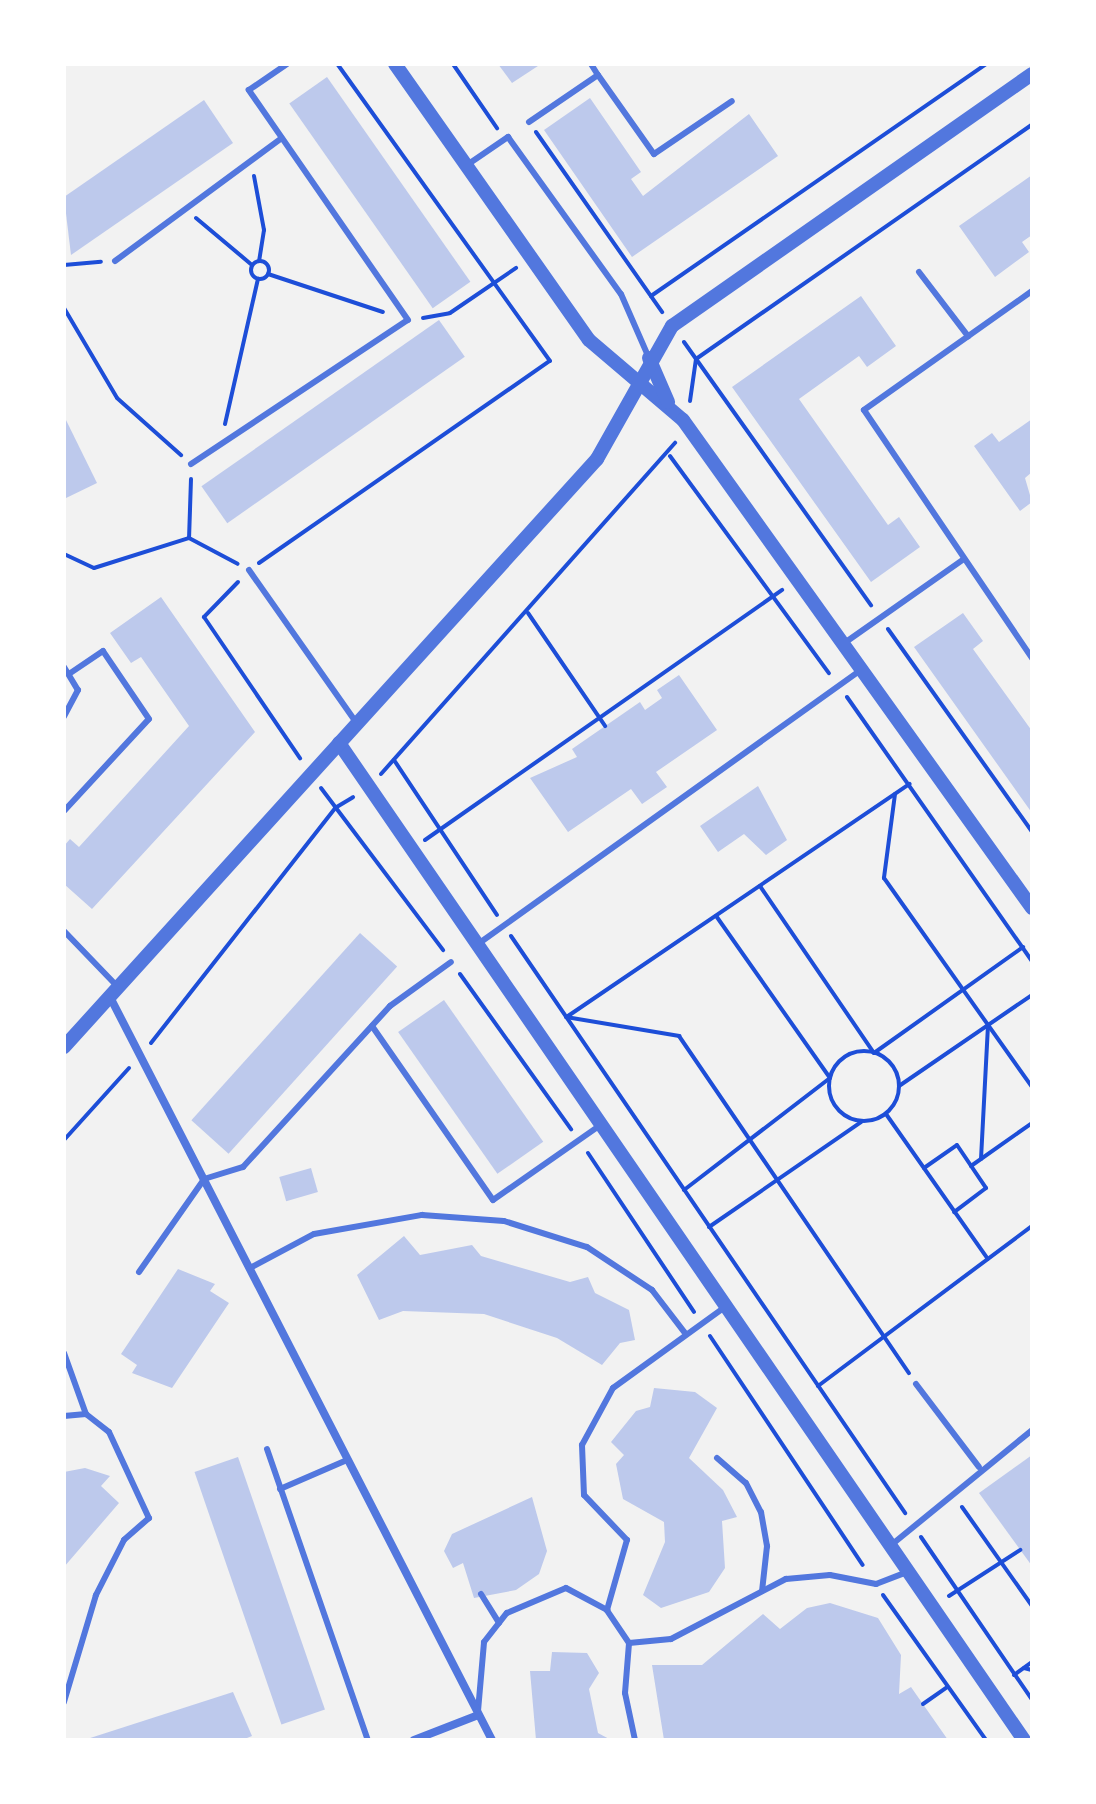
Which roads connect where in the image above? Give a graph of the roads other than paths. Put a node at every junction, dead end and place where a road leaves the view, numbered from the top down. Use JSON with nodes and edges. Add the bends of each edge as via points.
{"nodes":[{"id":1,"x":287,"y":64,"type":"edge"},
{"id":2,"x":395,"y":64,"type":"edge"},
{"id":3,"x":591,"y":64,"type":"edge"},
{"id":4,"x":1032,"y":74,"type":"edge"},
{"id":5,"x":598,"y":75,"type":"junction"},
{"id":6,"x":732,"y":101,"type":"dead end"},
{"id":7,"x":529,"y":122,"type":"road end"},
{"id":8,"x":282,"y":138,"type":"junction"},
{"id":9,"x":465,"y":167,"type":"junction"},
{"id":10,"x":115,"y":261,"type":"road end"},
{"id":11,"x":919,"y":272,"type":"dead end"},
{"id":12,"x":1032,"y":291,"type":"edge"},
{"id":13,"x":968,"y":336,"type":"junction"},
{"id":14,"x":649,"y":358,"type":"junction"},
{"id":15,"x":637,"y":378,"type":"junction"},
{"id":16,"x":668,"y":403,"type":"junction"},
{"id":17,"x":191,"y":464,"type":"road end"},
{"id":18,"x":964,"y":559,"type":"junction"},
{"id":19,"x":249,"y":570,"type":"road end"},
{"id":20,"x":843,"y":644,"type":"junction"},
{"id":21,"x":1032,"y":658,"type":"edge"},
{"id":22,"x":67,"y":670,"type":"edge"},
{"id":23,"x":861,"y":670,"type":"junction"},
{"id":24,"x":64,"y":716,"type":"edge"},
{"id":25,"x":358,"y":724,"type":"junction"},
{"id":26,"x":339,"y":743,"type":"junction"},
{"id":27,"x":64,"y":811,"type":"edge"},
{"id":28,"x":1030,"y":899,"type":"edge"},
{"id":29,"x":64,"y":931,"type":"edge"},
{"id":30,"x":478,"y":944,"type":"junction"},
{"id":31,"x":451,"y":962,"type":"road end"},
{"id":32,"x":114,"y":992,"type":"junction"},
{"id":33,"x":372,"y":1026,"type":"junction"},
{"id":34,"x":64,"y":1047,"type":"edge"},
{"id":35,"x":602,"y":1124,"type":"junction"},
{"id":36,"x":204,"y":1179,"type":"junction"},
{"id":37,"x":250,"y":1268,"type":"junction"},
{"id":38,"x":139,"y":1272,"type":"dead end"},
{"id":39,"x":727,"y":1306,"type":"junction"},
{"id":40,"x":685,"y":1333,"type":"junction"},
{"id":41,"x":64,"y":1353,"type":"edge"},
{"id":42,"x":916,"y":1384,"type":"road end"},
{"id":43,"x":86,"y":1414,"type":"junction"},
{"id":44,"x":64,"y":1416,"type":"edge"},
{"id":45,"x":1032,"y":1430,"type":"edge"},
{"id":46,"x":267,"y":1449,"type":"dead end"},
{"id":47,"x":717,"y":1458,"type":"dead end"},
{"id":48,"x":347,"y":1460,"type":"junction"},
{"id":49,"x":979,"y":1467,"type":"junction"},
{"id":50,"x":280,"y":1489,"type":"junction"},
{"id":51,"x":890,"y":1547,"type":"junction"},
{"id":52,"x":907,"y":1572,"type":"junction"},
{"id":53,"x":762,"y":1591,"type":"junction"},
{"id":54,"x":481,"y":1594,"type":"dead end"},
{"id":55,"x":607,"y":1610,"type":"junction"},
{"id":56,"x":499,"y":1623,"type":"junction"},
{"id":57,"x":629,"y":1643,"type":"junction"},
{"id":58,"x":64,"y":1670,"type":"edge"},
{"id":59,"x":74,"y":1673,"type":"junction"},
{"id":60,"x":64,"y":1702,"type":"edge"},
{"id":61,"x":478,"y":1715,"type":"junction"},
{"id":62,"x":368,"y":1740,"type":"edge"},
{"id":63,"x":415,"y":1740,"type":"edge"},
{"id":64,"x":492,"y":1740,"type":"edge"},
{"id":65,"x":635,"y":1740,"type":"edge"},
{"id":66,"x":1024,"y":1740,"type":"edge"}],
"edges":[{"from":1,"to":8,"type":"lane","via":[[249,90]]},
{"from":2,"to":9,"type":"street"},
{"from":3,"to":5,"type":"lane"},
{"from":4,"to":14,"type":"street","via":[[672,326]]},
{"from":5,"to":6,"type":"lane","via":[[654,154]]},
{"from":5,"to":7,"type":"lane"},
{"from":8,"to":10,"type":"lane"},
{"from":8,"to":17,"type":"lane","via":[[408,320]]},
{"from":9,"to":14,"type":"lane","via":[[508,137],[621,294]]},
{"from":9,"to":15,"type":"street","via":[[589,340]]},
{"from":11,"to":13,"type":"lane"},
{"from":12,"to":13,"type":"lane"},
{"from":13,"to":18,"type":"lane","via":[[864,410]]},
{"from":14,"to":15,"type":"street"},
{"from":14,"to":16,"type":"street"},
{"from":15,"to":16,"type":"street"},
{"from":15,"to":25,"type":"street","via":[[597,459]]},
{"from":16,"to":20,"type":"street"},
{"from":18,"to":20,"type":"lane"},
{"from":18,"to":21,"type":"lane"},
{"from":19,"to":25,"type":"lane"},
{"from":20,"to":23,"type":"street"},
{"from":22,"to":24,"type":"lane","via":[[78,690]]},
{"from":22,"to":27,"type":"lane","via":[[103,651],[149,719]]},
{"from":23,"to":28,"type":"street"},
{"from":23,"to":30,"type":"lane"},
{"from":25,"to":26,"type":"street"},
{"from":26,"to":30,"type":"street"},
{"from":26,"to":32,"type":"street"},
{"from":29,"to":32,"type":"lane"},
{"from":30,"to":35,"type":"street"},
{"from":31,"to":33,"type":"lane"},
{"from":32,"to":34,"type":"street"},
{"from":32,"to":36,"type":"street"},
{"from":33,"to":35,"type":"lane","via":[[493,1200]]},
{"from":33,"to":36,"type":"lane","via":[[243,1167]]},
{"from":35,"to":39,"type":"street"},
{"from":36,"to":37,"type":"street"},
{"from":36,"to":38,"type":"lane"},
{"from":37,"to":40,"type":"lane","via":[[314,1234],[422,1215],[504,1221],[587,1247],[652,1290]]},
{"from":37,"to":48,"type":"street"},
{"from":39,"to":40,"type":"lane"},
{"from":39,"to":51,"type":"street"},
{"from":40,"to":55,"type":"lane","via":[[613,1388],[582,1445],[584,1495],[627,1540]]},
{"from":41,"to":43,"type":"lane"},
{"from":42,"to":49,"type":"lane"},
{"from":43,"to":44,"type":"lane"},
{"from":43,"to":59,"type":"lane","via":[[109,1432],[149,1518],[124,1540],[96,1595]]},
{"from":45,"to":49,"type":"lane"},
{"from":46,"to":50,"type":"lane"},
{"from":47,"to":53,"type":"lane","via":[[746,1483],[761,1512],[767,1546]]},
{"from":48,"to":50,"type":"lane"},
{"from":48,"to":61,"type":"street"},
{"from":49,"to":51,"type":"lane"},
{"from":50,"to":62,"type":"lane"},
{"from":51,"to":52,"type":"street"},
{"from":52,"to":53,"type":"lane","via":[[876,1584],[808,1574]]},
{"from":52,"to":66,"type":"street"},
{"from":53,"to":57,"type":"lane","via":[[671,1639]]},
{"from":54,"to":56,"type":"lane"},
{"from":55,"to":56,"type":"lane","via":[[566,1588]]},
{"from":55,"to":57,"type":"lane"},
{"from":56,"to":61,"type":"lane","via":[[484,1642]]},
{"from":57,"to":65,"type":"lane","via":[[625,1693]]},
{"from":58,"to":59,"type":"lane"},
{"from":59,"to":60,"type":"lane"},
{"from":61,"to":63,"type":"street"},
{"from":61,"to":64,"type":"street"}]}
